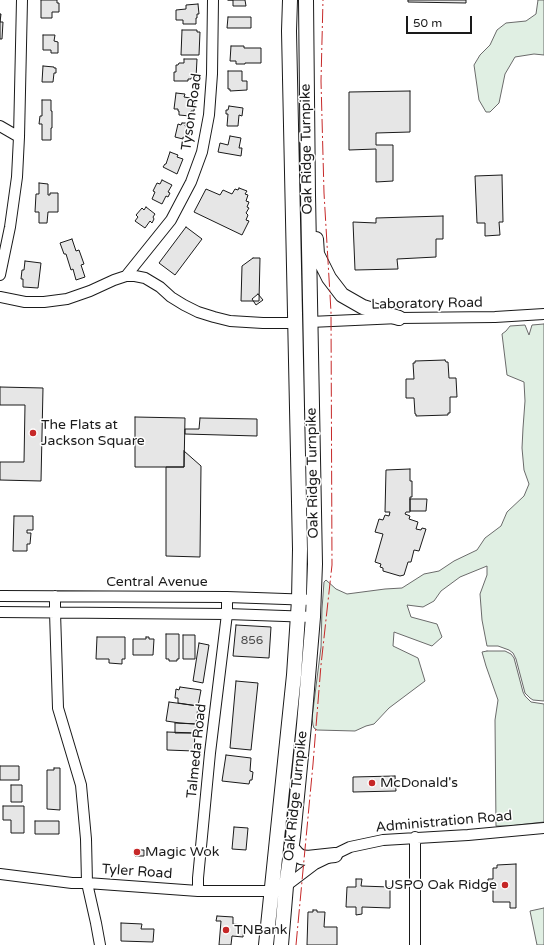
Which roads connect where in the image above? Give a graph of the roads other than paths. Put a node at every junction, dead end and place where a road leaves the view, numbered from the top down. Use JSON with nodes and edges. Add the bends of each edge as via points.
{"nodes":[{"id":1,"x":22,"y":0,"type":"edge"},
{"id":2,"x":213,"y":0,"type":"edge"},
{"id":3,"x":290,"y":0,"type":"edge"},
{"id":4,"x":306,"y":0,"type":"edge"},
{"id":5,"x":290,"y":31,"type":"junction"},
{"id":6,"x":305,"y":32,"type":"junction"},
{"id":7,"x":0,"y":126,"type":"edge"},
{"id":8,"x":19,"y":137,"type":"junction"},
{"id":9,"x":292,"y":178,"type":"junction"},
{"id":10,"x":308,"y":178,"type":"junction"},
{"id":11,"x":308,"y":195,"type":"junction"},
{"id":12,"x":0,"y":275,"type":"edge"},
{"id":13,"x":126,"y":276,"type":"junction"},
{"id":14,"x":0,"y":297,"type":"edge"},
{"id":15,"x":544,"y":314,"type":"edge"},
{"id":16,"x":399,"y":318,"type":"junction"},
{"id":17,"x":310,"y":322,"type":"junction"},
{"id":18,"x":295,"y":323,"type":"junction"},
{"id":19,"x":3,"y":596,"type":"edge"},
{"id":20,"x":55,"y":596,"type":"junction"},
{"id":21,"x":162,"y":597,"type":"junction"},
{"id":22,"x":227,"y":597,"type":"junction"},
{"id":23,"x":299,"y":600,"type":"junction"},
{"id":24,"x":314,"y":600,"type":"junction"},
{"id":25,"x":3,"y":612,"type":"edge"},
{"id":26,"x":55,"y":612,"type":"junction"},
{"id":27,"x":163,"y":613,"type":"junction"},
{"id":28,"x":227,"y":614,"type":"junction"},
{"id":29,"x":298,"y":617,"type":"junction"},
{"id":30,"x":313,"y":617,"type":"junction"},
{"id":31,"x":544,"y":828,"type":"edge"},
{"id":32,"x":415,"y":837,"type":"junction"},
{"id":33,"x":291,"y":847,"type":"junction"},
{"id":34,"x":335,"y":855,"type":"junction"},
{"id":35,"x":0,"y":874,"type":"edge"},
{"id":36,"x":87,"y":883,"type":"junction"},
{"id":37,"x":286,"y":886,"type":"junction"},
{"id":38,"x":198,"y":891,"type":"junction"},
{"id":39,"x":272,"y":891,"type":"junction"},
{"id":40,"x":100,"y":945,"type":"edge"},
{"id":41,"x":266,"y":945,"type":"edge"},
{"id":42,"x":281,"y":945,"type":"edge"},
{"id":43,"x":415,"y":945,"type":"edge"}],
"edges":[{"from":1,"to":8,"type":"street"},
{"from":2,"to":13,"type":"street","name":"Tyson Road","via":[[212,74],[202,152],[191,182],[171,220]]},
{"from":3,"to":5,"type":"highway","name":"Oak Ridge Turnpike"},
{"from":4,"to":6,"type":"highway","name":"Oak Ridge Turnpike"},
{"from":5,"to":6,"type":"highway"},
{"from":5,"to":9,"type":"highway","name":"Oak Ridge Turnpike"},
{"from":6,"to":10,"type":"highway","name":"Oak Ridge Turnpike"},
{"from":7,"to":8,"type":"street"},
{"from":8,"to":12,"type":"street","via":[[17,177]]},
{"from":9,"to":10,"type":"highway"},
{"from":9,"to":18,"type":"highway","name":"Oak Ridge Turnpike"},
{"from":10,"to":11,"type":"highway","name":"Oak Ridge Turnpike"},
{"from":11,"to":16,"type":"highway","via":[[318,254],[329,278],[342,295],[362,307]]},
{"from":11,"to":17,"type":"highway","name":"Oak Ridge Turnpike"},
{"from":13,"to":14,"type":"street","via":[[67,299],[25,302]]},
{"from":13,"to":18,"type":"street","via":[[146,278],[184,305],[214,317],[230,321]]},
{"from":15,"to":16,"type":"street","name":"Laboratory Road"},
{"from":16,"to":17,"type":"street","name":"Laboratory Road"},
{"from":17,"to":18,"type":"highway"},
{"from":17,"to":24,"type":"highway","name":"Oak Ridge Turnpike"},
{"from":18,"to":23,"type":"highway","name":"Oak Ridge Turnpike"},
{"from":19,"to":20,"type":"street","name":"Central Avenue"},
{"from":19,"to":25,"type":"street"},
{"from":20,"to":21,"type":"street","name":"Central Avenue"},
{"from":20,"to":26,"type":"street"},
{"from":21,"to":22,"type":"street","name":"Central Avenue"},
{"from":21,"to":27,"type":"street"},
{"from":22,"to":23,"type":"street","name":"Central Avenue"},
{"from":22,"to":28,"type":"street","name":"Talmeda Road"},
{"from":23,"to":24,"type":"street","name":"Central Avenue"},
{"from":23,"to":29,"type":"highway","name":"Oak Ridge Turnpike"},
{"from":24,"to":30,"type":"highway","name":"Oak Ridge Turnpike"},
{"from":25,"to":26,"type":"street"},
{"from":26,"to":27,"type":"street"},
{"from":26,"to":36,"type":"street","via":[[58,708],[80,785],[86,839]]},
{"from":27,"to":28,"type":"street"},
{"from":28,"to":29,"type":"street"},
{"from":28,"to":38,"type":"street","name":"Talmeda Road","via":[[210,753]]},
{"from":29,"to":30,"type":"street"},
{"from":29,"to":39,"type":"highway","name":"Oak Ridge Turnpike"},
{"from":30,"to":33,"type":"highway","name":"Oak Ridge Turnpike"},
{"from":31,"to":32,"type":"street","name":"Administration Road"},
{"from":32,"to":34,"type":"street","name":"Administration Road","via":[[384,840],[350,848]]},
{"from":32,"to":43,"type":"street"},
{"from":33,"to":34,"type":"highway","via":[[301,857]]},
{"from":33,"to":37,"type":"highway","name":"Oak Ridge Turnpike"},
{"from":34,"to":37,"type":"street","name":"Administration Road","via":[[315,864]]},
{"from":35,"to":36,"type":"street","name":"Tyler Road"},
{"from":36,"to":38,"type":"street","name":"Tyler Road"},
{"from":36,"to":40,"type":"street"},
{"from":37,"to":39,"type":"highway"},
{"from":37,"to":42,"type":"highway","name":"Oak Ridge Turnpike"},
{"from":38,"to":39,"type":"street","name":"Tyler Road"},
{"from":39,"to":41,"type":"highway","name":"Oak Ridge Turnpike"}]}
